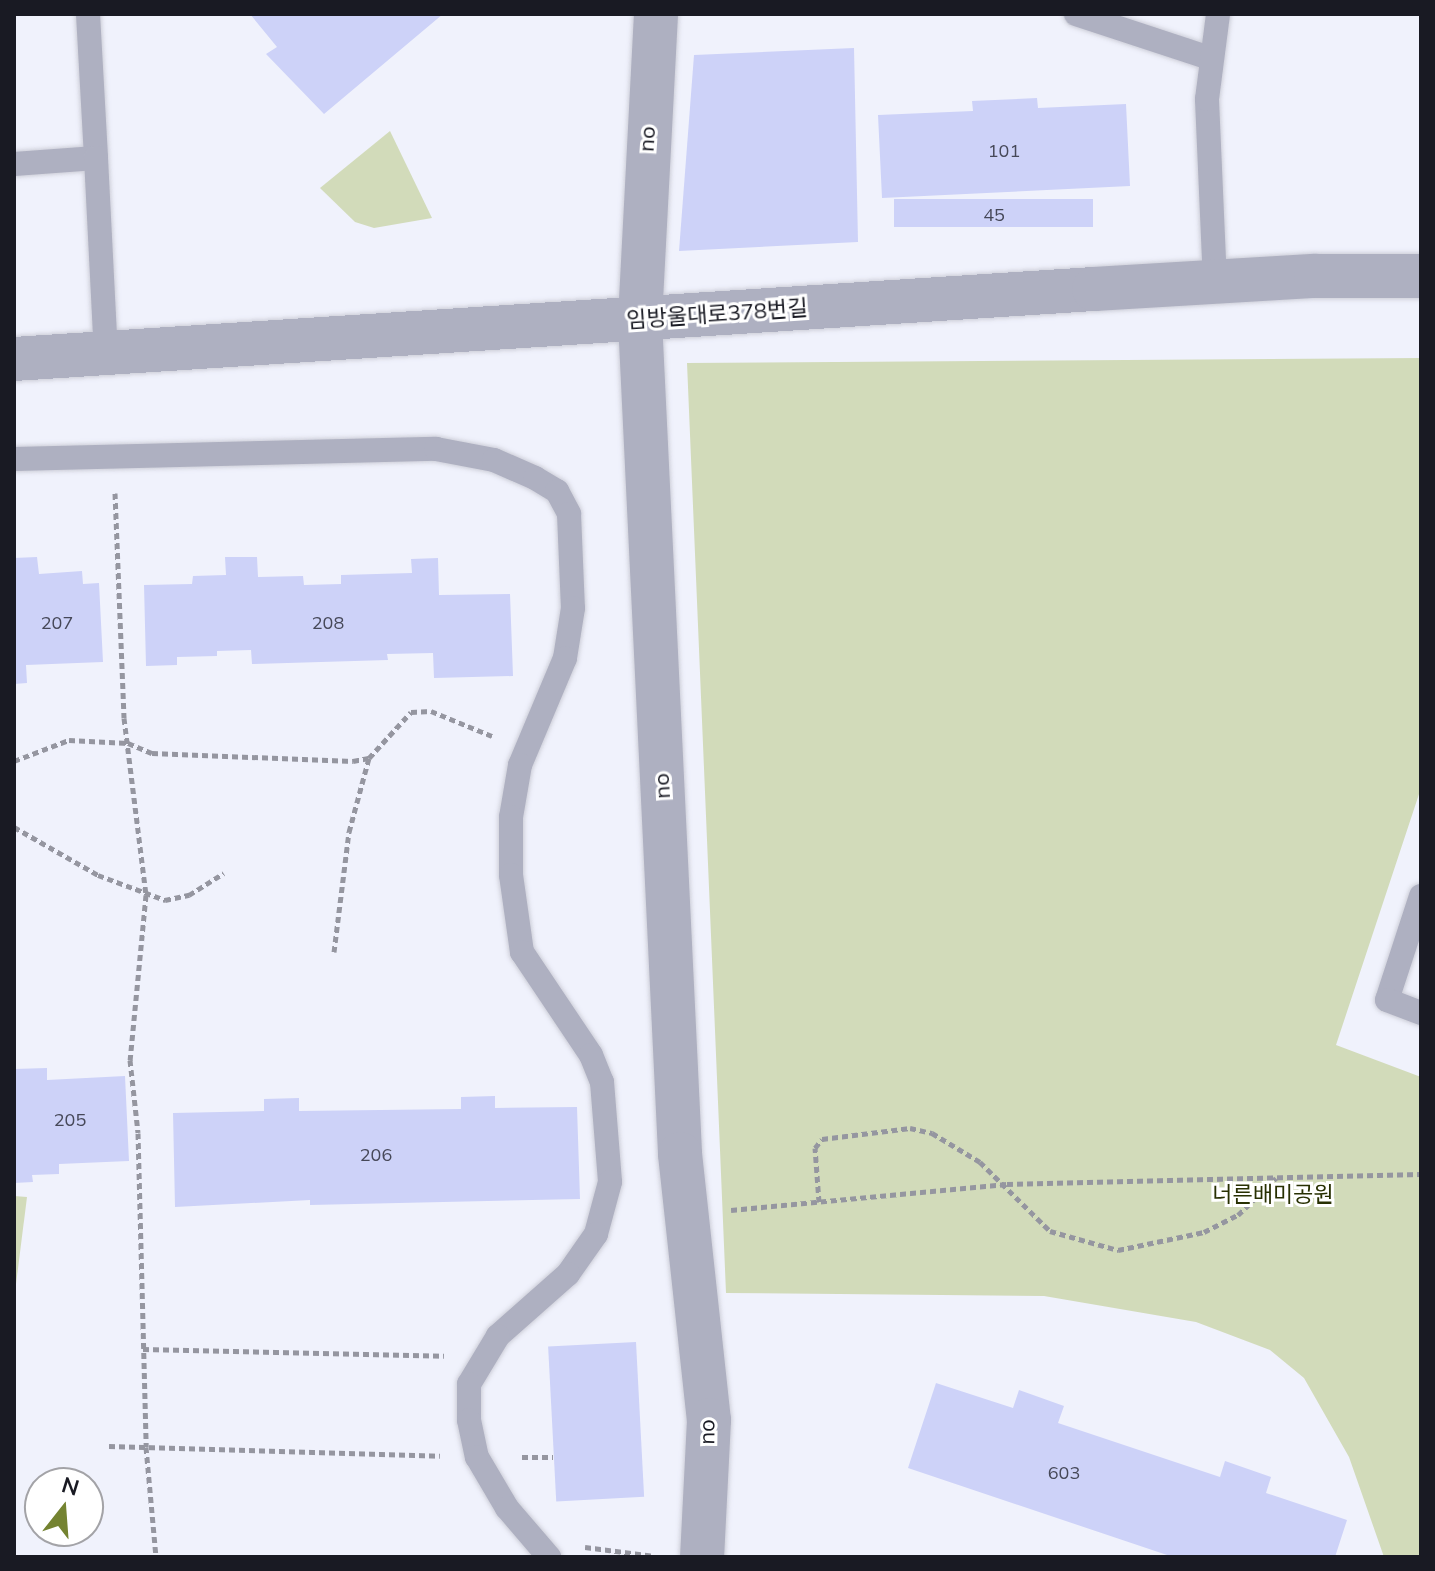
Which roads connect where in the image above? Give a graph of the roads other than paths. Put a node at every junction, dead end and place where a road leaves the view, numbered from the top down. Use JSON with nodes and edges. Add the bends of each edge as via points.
{"nodes":[{"id":1,"x":88,"y":14,"type":"edge"},
{"id":2,"x":656,"y":14,"type":"edge"},
{"id":3,"x":1076,"y":14,"type":"edge"},
{"id":4,"x":1218,"y":14,"type":"edge"},
{"id":5,"x":1210,"y":58,"type":"junction"},
{"id":6,"x":96,"y":158,"type":"junction"},
{"id":7,"x":14,"y":164,"type":"edge"},
{"id":8,"x":1421,"y":276,"type":"edge"},
{"id":9,"x":1215,"y":283,"type":"junction"},
{"id":10,"x":640,"y":320,"type":"junction"},
{"id":11,"x":106,"y":354,"type":"junction"},
{"id":12,"x":14,"y":359,"type":"edge"},
{"id":13,"x":14,"y":459,"type":"edge"},
{"id":14,"x":1421,"y":896,"type":"edge"},
{"id":15,"x":1421,"y":1013,"type":"edge"},
{"id":16,"x":540,"y":1548,"type":"edge"},
{"id":17,"x":702,"y":1557,"type":"edge"}],
"edges":[{"from":1,"to":6,"type":"lane"},
{"from":2,"to":10,"type":"street","name":"no"},
{"from":3,"to":5,"type":"lane"},
{"from":4,"to":5,"type":"lane"},
{"from":5,"to":9,"type":"lane"},
{"from":6,"to":7,"type":"lane"},
{"from":6,"to":11,"type":"lane"},
{"from":8,"to":9,"type":"street","name":"임방울대로378번길"},
{"from":9,"to":10,"type":"street","name":"임방울대로378번길"},
{"from":10,"to":11,"type":"street","name":"임방울대로378번길"},
{"from":10,"to":17,"type":"street","name":"no","via":[[686,1214],[709,1420]]},
{"from":11,"to":12,"type":"street","name":"임방울대로378번길"},
{"from":13,"to":16,"type":"lane","via":[[436,449],[494,460],[557,491],[569,514],[573,608],[565,658],[526,752],[511,817],[511,875],[522,952],[591,1055],[602,1082],[610,1182],[596,1234],[568,1274],[498,1336],[469,1384],[477,1457]]},
{"from":14,"to":15,"type":"lane","via":[[1387,1000]]}]}
